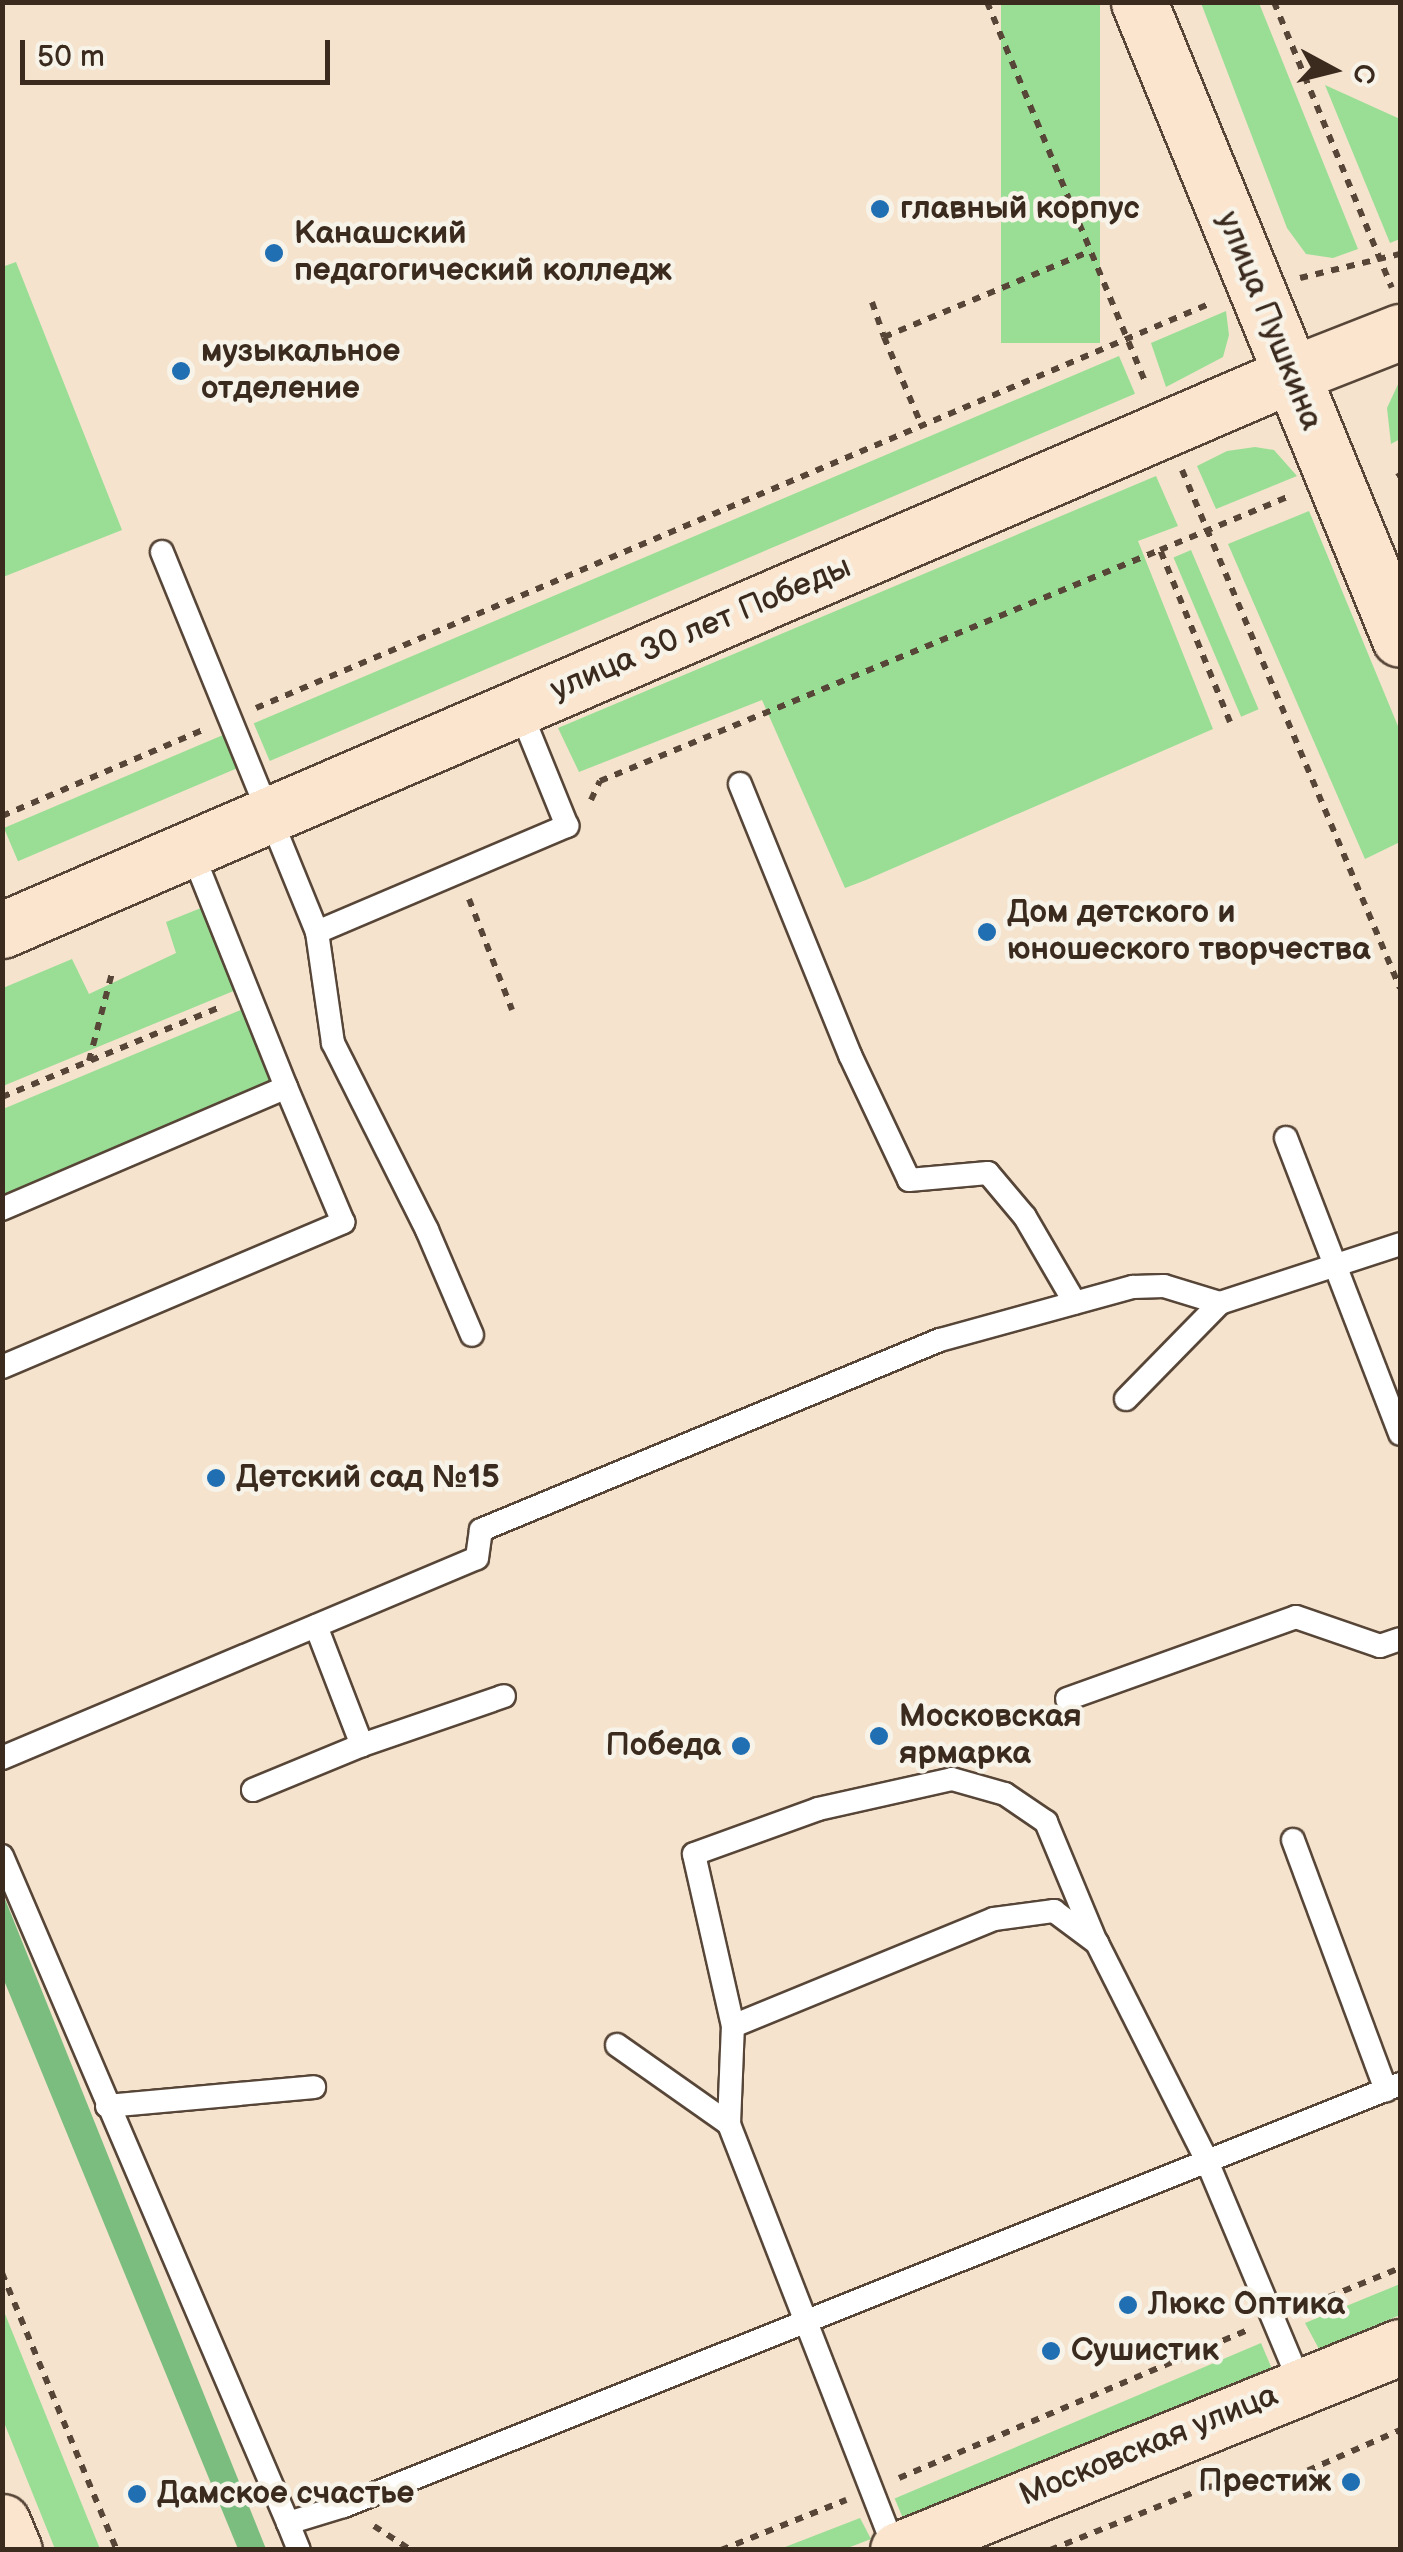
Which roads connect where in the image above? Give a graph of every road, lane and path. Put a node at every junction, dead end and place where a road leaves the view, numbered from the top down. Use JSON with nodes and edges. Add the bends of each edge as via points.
{"nodes":[{"id":1,"x":988,"y":2,"type":"edge"},
{"id":2,"x":1139,"y":2,"type":"edge"},
{"id":3,"x":1274,"y":2,"type":"edge"},
{"id":4,"x":1090,"y":251,"type":"junction"},
{"id":5,"x":1400,"y":254,"type":"edge"},
{"id":6,"x":1381,"y":262,"type":"junction"},
{"id":7,"x":1254,"y":287,"type":"junction"},
{"id":8,"x":872,"y":302,"type":"dead end"},
{"id":9,"x":1398,"y":314,"type":"edge"},
{"id":10,"x":884,"y":336,"type":"junction"},
{"id":11,"x":1126,"y":336,"type":"junction"},
{"id":12,"x":1290,"y":376,"type":"junction"},
{"id":13,"x":921,"y":424,"type":"junction"},
{"id":14,"x":1165,"y":430,"type":"junction"},
{"id":15,"x":1305,"y":490,"type":"dead end"},
{"id":16,"x":1208,"y":531,"type":"junction"},
{"id":17,"x":1160,"y":550,"type":"junction"},
{"id":18,"x":162,"y":552,"type":"dead end"},
{"id":19,"x":1400,"y":639,"type":"edge"},
{"id":20,"x":518,"y":708,"type":"junction"},
{"id":21,"x":230,"y":718,"type":"junction"},
{"id":22,"x":1230,"y":722,"type":"dead end"},
{"id":23,"x":740,"y":784,"type":"dead end"},
{"id":24,"x":270,"y":814,"type":"junction"},
{"id":25,"x":2,"y":816,"type":"edge"},
{"id":26,"x":584,"y":817,"type":"dead end"},
{"id":27,"x":191,"y":849,"type":"junction"},
{"id":28,"x":463,"y":884,"type":"dead end"},
{"id":29,"x":2,"y":930,"type":"edge"},
{"id":30,"x":318,"y":932,"type":"junction"},
{"id":31,"x":112,"y":973,"type":"dead end"},
{"id":32,"x":1400,"y":988,"type":"edge"},
{"id":33,"x":249,"y":995,"type":"junction"},
{"id":34,"x":512,"y":1010,"type":"dead end"},
{"id":35,"x":88,"y":1062,"type":"junction"},
{"id":36,"x":286,"y":1087,"type":"junction"},
{"id":37,"x":2,"y":1098,"type":"edge"},
{"id":38,"x":1286,"y":1138,"type":"dead end"},
{"id":39,"x":2,"y":1210,"type":"edge"},
{"id":40,"x":1400,"y":1244,"type":"edge"},
{"id":41,"x":1335,"y":1265,"type":"junction"},
{"id":42,"x":1075,"y":1303,"type":"junction"},
{"id":43,"x":1220,"y":1303,"type":"junction"},
{"id":44,"x":472,"y":1335,"type":"dead end"},
{"id":45,"x":2,"y":1367,"type":"edge"},
{"id":46,"x":1126,"y":1399,"type":"dead end"},
{"id":47,"x":1400,"y":1434,"type":"edge"},
{"id":48,"x":316,"y":1626,"type":"junction"},
{"id":49,"x":1400,"y":1639,"type":"edge"},
{"id":50,"x":504,"y":1696,"type":"dead end"},
{"id":51,"x":1067,"y":1699,"type":"dead end"},
{"id":52,"x":362,"y":1745,"type":"junction"},
{"id":53,"x":2,"y":1758,"type":"edge"},
{"id":54,"x":253,"y":1790,"type":"dead end"},
{"id":55,"x":1293,"y":1840,"type":"dead end"},
{"id":56,"x":2,"y":1856,"type":"edge"},
{"id":57,"x":1097,"y":1943,"type":"junction"},
{"id":58,"x":733,"y":2026,"type":"junction"},
{"id":59,"x":618,"y":2046,"type":"dead end"},
{"id":60,"x":314,"y":2087,"type":"dead end"},
{"id":61,"x":1393,"y":2087,"type":"edge"},
{"id":62,"x":107,"y":2106,"type":"junction"},
{"id":63,"x":728,"y":2124,"type":"junction"},
{"id":64,"x":1206,"y":2159,"type":"junction"},
{"id":65,"x":1400,"y":2268,"type":"edge"},
{"id":66,"x":2,"y":2273,"type":"edge"},
{"id":67,"x":1273,"y":2320,"type":"junction"},
{"id":68,"x":804,"y":2321,"type":"junction"},
{"id":69,"x":1400,"y":2346,"type":"edge"},
{"id":70,"x":1300,"y":2384,"type":"junction"},
{"id":71,"x":1400,"y":2430,"type":"edge"},
{"id":72,"x":870,"y":2490,"type":"junction"},
{"id":73,"x":2,"y":2522,"type":"edge"},
{"id":74,"x":288,"y":2523,"type":"junction"},
{"id":75,"x":14,"y":2550,"type":"edge"},
{"id":76,"x":117,"y":2550,"type":"edge"},
{"id":77,"x":299,"y":2550,"type":"edge"},
{"id":78,"x":721,"y":2550,"type":"edge"},
{"id":79,"x":897,"y":2550,"type":"edge"},
{"id":80,"x":1050,"y":2550,"type":"edge"}],
"edges":[{"from":1,"to":4,"type":"path"},
{"from":2,"to":7,"type":"street","name":"улица Пушкина"},
{"from":3,"to":6,"type":"path"},
{"from":4,"to":10,"type":"path"},
{"from":4,"to":11,"type":"path"},
{"from":5,"to":6,"type":"path"},
{"from":6,"to":7,"type":"path"},
{"from":6,"to":9,"type":"path"},
{"from":7,"to":11,"type":"path"},
{"from":7,"to":12,"type":"street","name":"улица Пушкина"},
{"from":8,"to":10,"type":"path"},
{"from":9,"to":12,"type":"street","name":"улица 30 лет Победы"},
{"from":10,"to":13,"type":"path"},
{"from":11,"to":13,"type":"path"},
{"from":11,"to":14,"type":"path"},
{"from":12,"to":14,"type":"street","name":"улица 30 лет Победы"},
{"from":12,"to":19,"type":"street","name":"улица Пушкина"},
{"from":13,"to":21,"type":"path"},
{"from":14,"to":16,"type":"path"},
{"from":14,"to":20,"type":"street","name":"улица 30 лет Победы"},
{"from":15,"to":16,"type":"path"},
{"from":16,"to":17,"type":"path"},
{"from":16,"to":32,"type":"path"},
{"from":17,"to":22,"type":"path"},
{"from":17,"to":26,"type":"path","via":[[600,781]]},
{"from":18,"to":21,"type":"lane"},
{"from":20,"to":24,"type":"street","name":"улица 30 лет Победы"},
{"from":20,"to":30,"type":"lane","via":[[567,826]]},
{"from":21,"to":24,"type":"lane"},
{"from":21,"to":25,"type":"path"},
{"from":23,"to":42,"type":"lane","via":[[850,1055],[909,1180],[988,1174],[1026,1217]]},
{"from":24,"to":27,"type":"street","name":"улица 30 лет Победы"},
{"from":24,"to":30,"type":"lane"},
{"from":27,"to":29,"type":"street","name":"улица 30 лет Победы"},
{"from":27,"to":33,"type":"lane"},
{"from":28,"to":34,"type":"path"},
{"from":30,"to":44,"type":"lane","via":[[333,1043]]},
{"from":31,"to":35,"type":"path"},
{"from":33,"to":35,"type":"path"},
{"from":33,"to":36,"type":"lane"},
{"from":35,"to":37,"type":"path"},
{"from":36,"to":39,"type":"lane"},
{"from":36,"to":45,"type":"lane","via":[[343,1222]]},
{"from":38,"to":41,"type":"lane"},
{"from":40,"to":41,"type":"lane"},
{"from":41,"to":43,"type":"lane"},
{"from":41,"to":47,"type":"lane"},
{"from":42,"to":43,"type":"lane","via":[[1133,1286],[1164,1286]]},
{"from":42,"to":48,"type":"lane","via":[[940,1340],[482,1530],[477,1558]]},
{"from":43,"to":46,"type":"lane"},
{"from":48,"to":52,"type":"lane"},
{"from":48,"to":53,"type":"lane"},
{"from":49,"to":51,"type":"lane","via":[[1380,1646],[1296,1617]]},
{"from":50,"to":52,"type":"lane"},
{"from":52,"to":54,"type":"lane"},
{"from":55,"to":61,"type":"lane"},
{"from":56,"to":62,"type":"lane"},
{"from":57,"to":58,"type":"lane","via":[[1054,1912],[994,1918]]},
{"from":57,"to":58,"type":"lane","via":[[1046,1822],[1005,1794],[952,1779],[818,1809],[694,1854]]},
{"from":57,"to":64,"type":"lane"},
{"from":58,"to":63,"type":"lane"},
{"from":59,"to":63,"type":"lane"},
{"from":60,"to":62,"type":"lane"},
{"from":61,"to":64,"type":"lane"},
{"from":62,"to":74,"type":"lane"},
{"from":63,"to":68,"type":"lane"},
{"from":64,"to":67,"type":"lane"},
{"from":64,"to":68,"type":"lane"},
{"from":65,"to":67,"type":"path"},
{"from":66,"to":76,"type":"path"},
{"from":67,"to":70,"type":"lane"},
{"from":67,"to":72,"type":"path"},
{"from":68,"to":72,"type":"lane"},
{"from":68,"to":74,"type":"lane"},
{"from":69,"to":70,"type":"street","name":"Московская улица"},
{"from":70,"to":79,"type":"street","name":"Московская улица"},
{"from":71,"to":80,"type":"path","via":[[1293,2478],[1207,2487]]},
{"from":72,"to":78,"type":"path"},
{"from":72,"to":79,"type":"lane"},
{"from":73,"to":75,"type":"street"},
{"from":74,"to":77,"type":"lane"}]}
